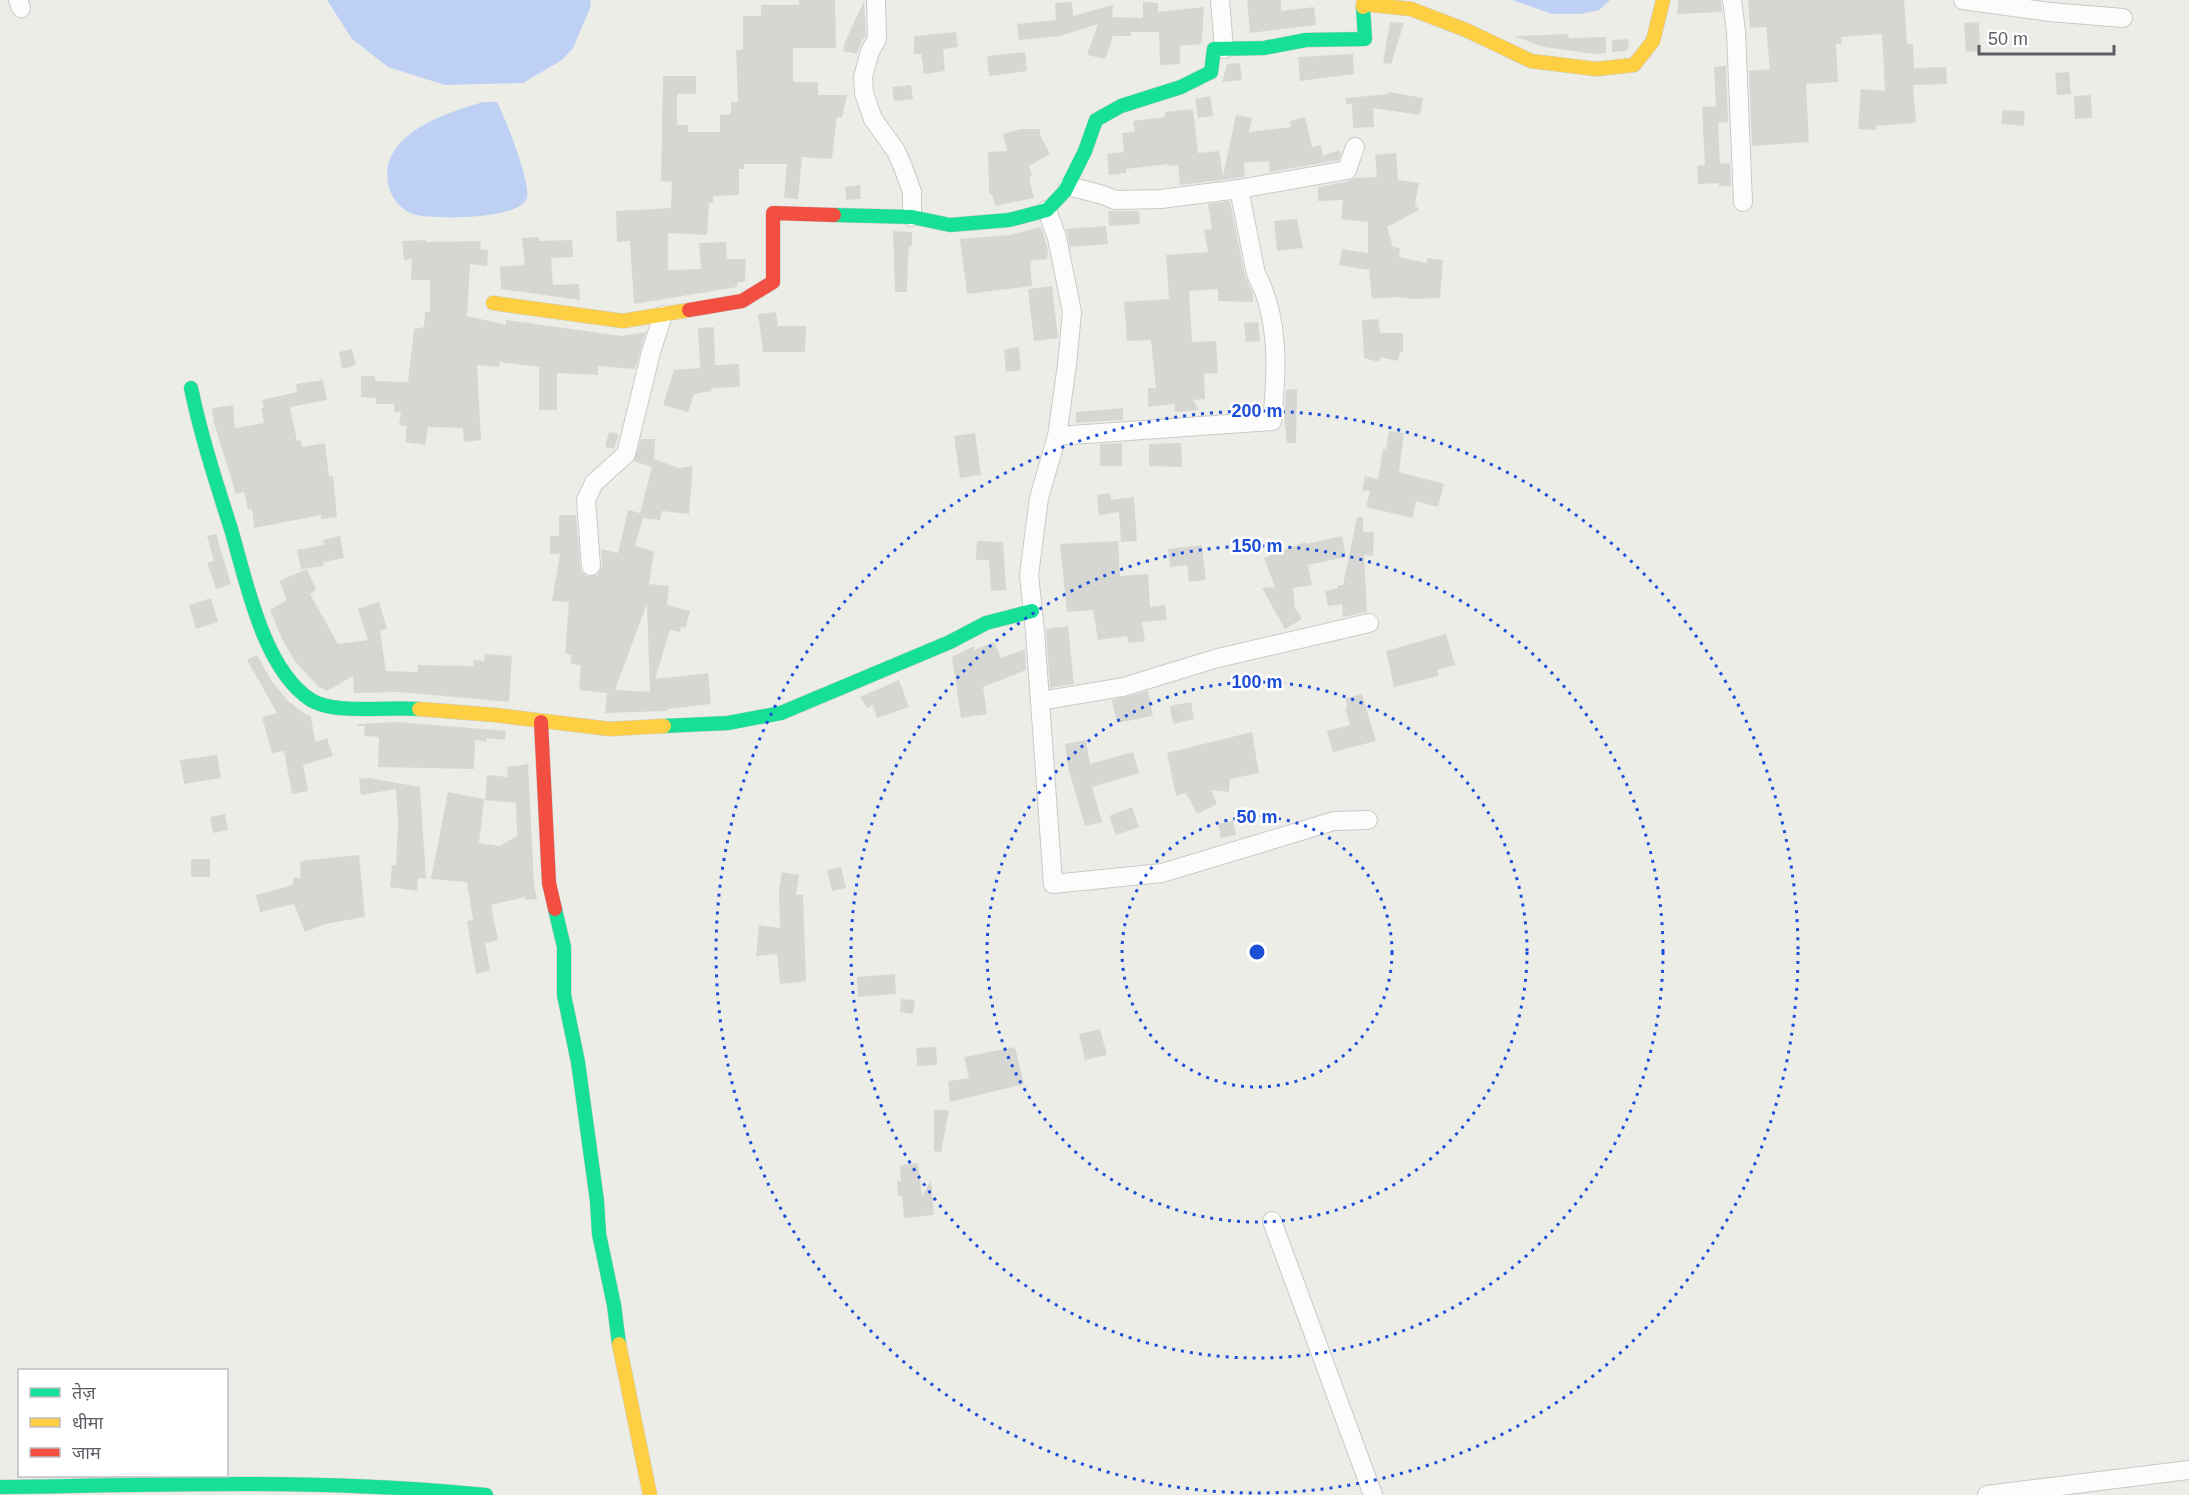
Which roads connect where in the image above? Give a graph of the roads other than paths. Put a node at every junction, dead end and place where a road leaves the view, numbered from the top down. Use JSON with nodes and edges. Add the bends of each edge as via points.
{"nodes":[{"id":1,"x":876,"y":0,"type":"edge"},
{"id":2,"x":1220,"y":0,"type":"edge"},
{"id":3,"x":1663,"y":0,"type":"edge"},
{"id":4,"x":1732,"y":0,"type":"edge"},
{"id":5,"x":1963,"y":0,"type":"edge"},
{"id":6,"x":2122,"y":18,"type":"dead end"},
{"id":7,"x":1224,"y":49,"type":"junction"},
{"id":8,"x":1355,"y":147,"type":"dead end"},
{"id":9,"x":1068,"y":186,"type":"junction"},
{"id":10,"x":1239,"y":189,"type":"junction"},
{"id":11,"x":1743,"y":202,"type":"dead end"},
{"id":12,"x":1047,"y":210,"type":"junction"},
{"id":13,"x":912,"y":217,"type":"junction"},
{"id":14,"x":492,"y":303,"type":"dead end"},
{"id":15,"x":663,"y":315,"type":"junction"},
{"id":16,"x":191,"y":388,"type":"dead end"},
{"id":17,"x":1057,"y":436,"type":"junction"},
{"id":18,"x":591,"y":566,"type":"dead end"},
{"id":19,"x":1032,"y":611,"type":"junction"},
{"id":20,"x":1370,"y":622,"type":"dead end"},
{"id":21,"x":1040,"y":701,"type":"junction"},
{"id":22,"x":541,"y":722,"type":"junction"},
{"id":23,"x":1368,"y":820,"type":"dead end"},
{"id":24,"x":1272,"y":1221,"type":"dead end"},
{"id":25,"x":2189,"y":1470,"type":"edge"},
{"id":26,"x":0,"y":1487,"type":"edge"},
{"id":27,"x":486,"y":1495,"type":"edge"},
{"id":28,"x":650,"y":1495,"type":"edge"},
{"id":29,"x":1373,"y":1495,"type":"edge"},
{"id":30,"x":1987,"y":1495,"type":"edge"}],
"edges":[{"from":1,"to":13,"type":"street","via":[[877,39],[863,77],[864,93],[873,119],[903,167],[912,192]]},
{"from":2,"to":7,"type":"street"},
{"from":3,"to":7,"type":"street","via":[[1653,41],[1634,65],[1596,69],[1531,62],[1466,30],[1411,9],[1363,4],[1365,39],[1306,40],[1263,48]]},
{"from":4,"to":11,"type":"street"},
{"from":5,"to":6,"type":"street"},
{"from":7,"to":9,"type":"street","via":[[1214,49],[1211,72],[1201,78],[1171,92],[1128,103],[1096,120]]},
{"from":8,"to":10,"type":"street","via":[[1347,170]]},
{"from":9,"to":10,"type":"street","via":[[1115,200],[1161,199]]},
{"from":9,"to":12,"type":"street"},
{"from":10,"to":17,"type":"street","via":[[1256,274],[1263,286],[1274,335],[1277,378],[1272,421]]},
{"from":12,"to":13,"type":"street","via":[[1009,220],[950,225]]},
{"from":12,"to":17,"type":"street","via":[[1057,238],[1072,312]]},
{"from":13,"to":15,"type":"street","via":[[773,213],[773,282],[742,301]]},
{"from":14,"to":15,"type":"street","via":[[623,321]]},
{"from":15,"to":18,"type":"street","via":[[626,454],[594,483],[586,500]]},
{"from":16,"to":22,"type":"street","via":[[249,600],[269,646],[299,690],[325,706],[398,707]]},
{"from":17,"to":19,"type":"street","via":[[1039,498],[1029,575]]},
{"from":19,"to":21,"type":"street"},
{"from":19,"to":22,"type":"street","via":[[986,623],[781,713],[728,723],[610,729]]},
{"from":20,"to":21,"type":"street","via":[[1218,658],[1123,687]]},
{"from":21,"to":23,"type":"street","via":[[1053,884],[1162,873],[1334,821]]},
{"from":22,"to":28,"type":"street","via":[[549,883],[564,947],[564,995],[578,1062],[598,1234]]},
{"from":24,"to":29,"type":"street"},
{"from":25,"to":30,"type":"street"},
{"from":26,"to":27,"type":"street","via":[[307,1482]]}]}
